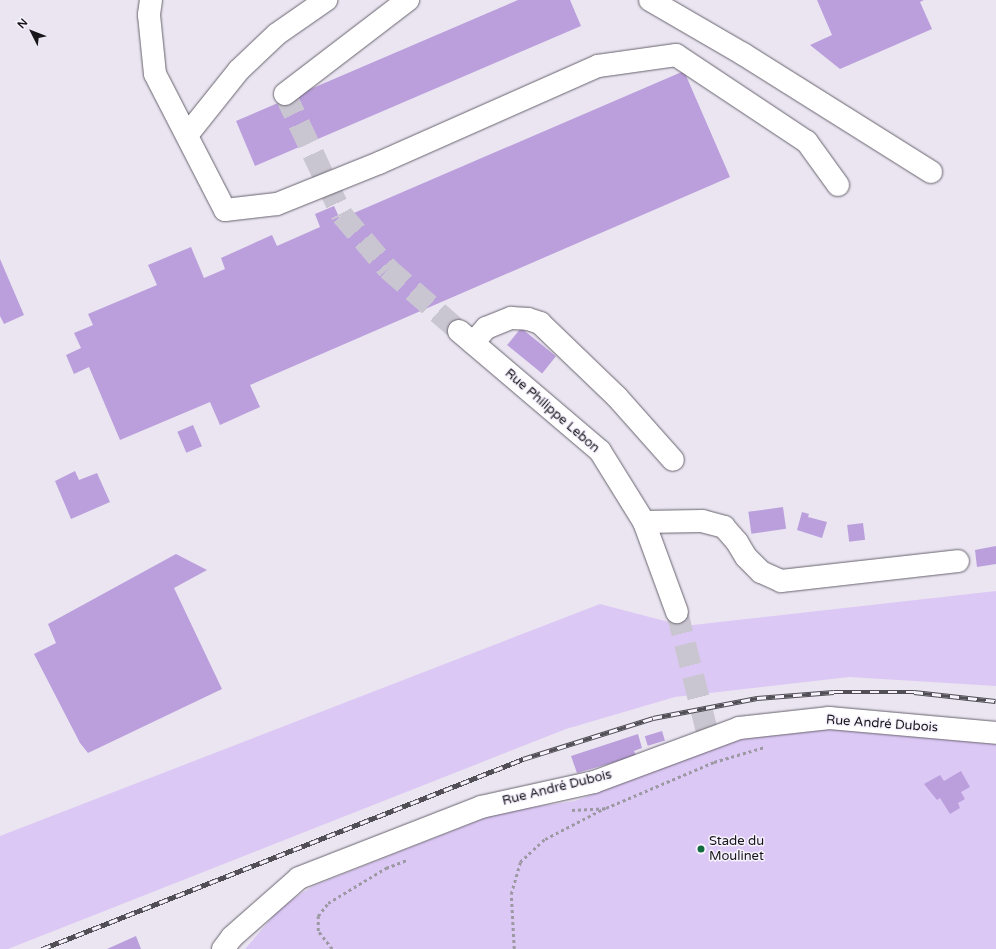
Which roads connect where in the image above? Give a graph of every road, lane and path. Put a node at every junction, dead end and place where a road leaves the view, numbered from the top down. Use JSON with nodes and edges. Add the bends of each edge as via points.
{"nodes":[{"id":1,"x":151,"y":0,"type":"edge"},
{"id":2,"x":326,"y":0,"type":"edge"},
{"id":3,"x":408,"y":0,"type":"edge"},
{"id":4,"x":650,"y":0,"type":"edge"},
{"id":5,"x":285,"y":94,"type":"dead end"},
{"id":6,"x":187,"y":135,"type":"junction"},
{"id":7,"x":931,"y":172,"type":"dead end"},
{"id":8,"x":838,"y":185,"type":"dead end"},
{"id":9,"x":673,"y":460,"type":"dead end"},
{"id":10,"x":644,"y":522,"type":"junction"},
{"id":11,"x":958,"y":561,"type":"dead end"},
{"id":12,"x":677,"y":612,"type":"tunnel mouth"},
{"id":13,"x":996,"y":734,"type":"edge"},
{"id":14,"x":771,"y":745,"type":"dead end"},
{"id":15,"x":606,"y":808,"type":"junction"},
{"id":16,"x":566,"y":811,"type":"dead end"},
{"id":17,"x":415,"y":856,"type":"dead end"},
{"id":18,"x":223,"y":949,"type":"edge"},
{"id":19,"x":332,"y":949,"type":"edge"},
{"id":20,"x":514,"y":949,"type":"edge"}],
"edges":[{"from":1,"to":6,"type":"street","via":[[149,15],[155,74]]},
{"from":2,"to":6,"type":"street","via":[[277,34],[239,70]]},
{"from":3,"to":5,"type":"street"},
{"from":4,"to":7,"type":"street","via":[[743,54]]},
{"from":6,"to":8,"type":"street","via":[[225,210],[277,204],[379,163],[598,66],[676,55],[807,142]]},
{"from":9,"to":10,"type":"street","name":"Rue Philippe Lebon","via":[[617,397],[540,323],[511,318],[466,337],[600,451]]},
{"from":10,"to":11,"type":"street","via":[[702,521],[724,527],[746,557],[761,572],[781,581]]},
{"from":10,"to":12,"type":"street","name":"Rue Philippe Lebon"},
{"from":13,"to":18,"type":"street","name":"Rue André Dubois","via":[[829,718],[739,728],[594,782],[481,807],[299,878],[232,937]]},
{"from":14,"to":15,"type":"path","via":[[714,762]]},
{"from":15,"to":16,"type":"path"},
{"from":15,"to":20,"type":"path","via":[[545,839],[520,862],[511,894]]},
{"from":17,"to":19,"type":"path","via":[[386,868],[328,903],[318,916],[318,931]]}]}
